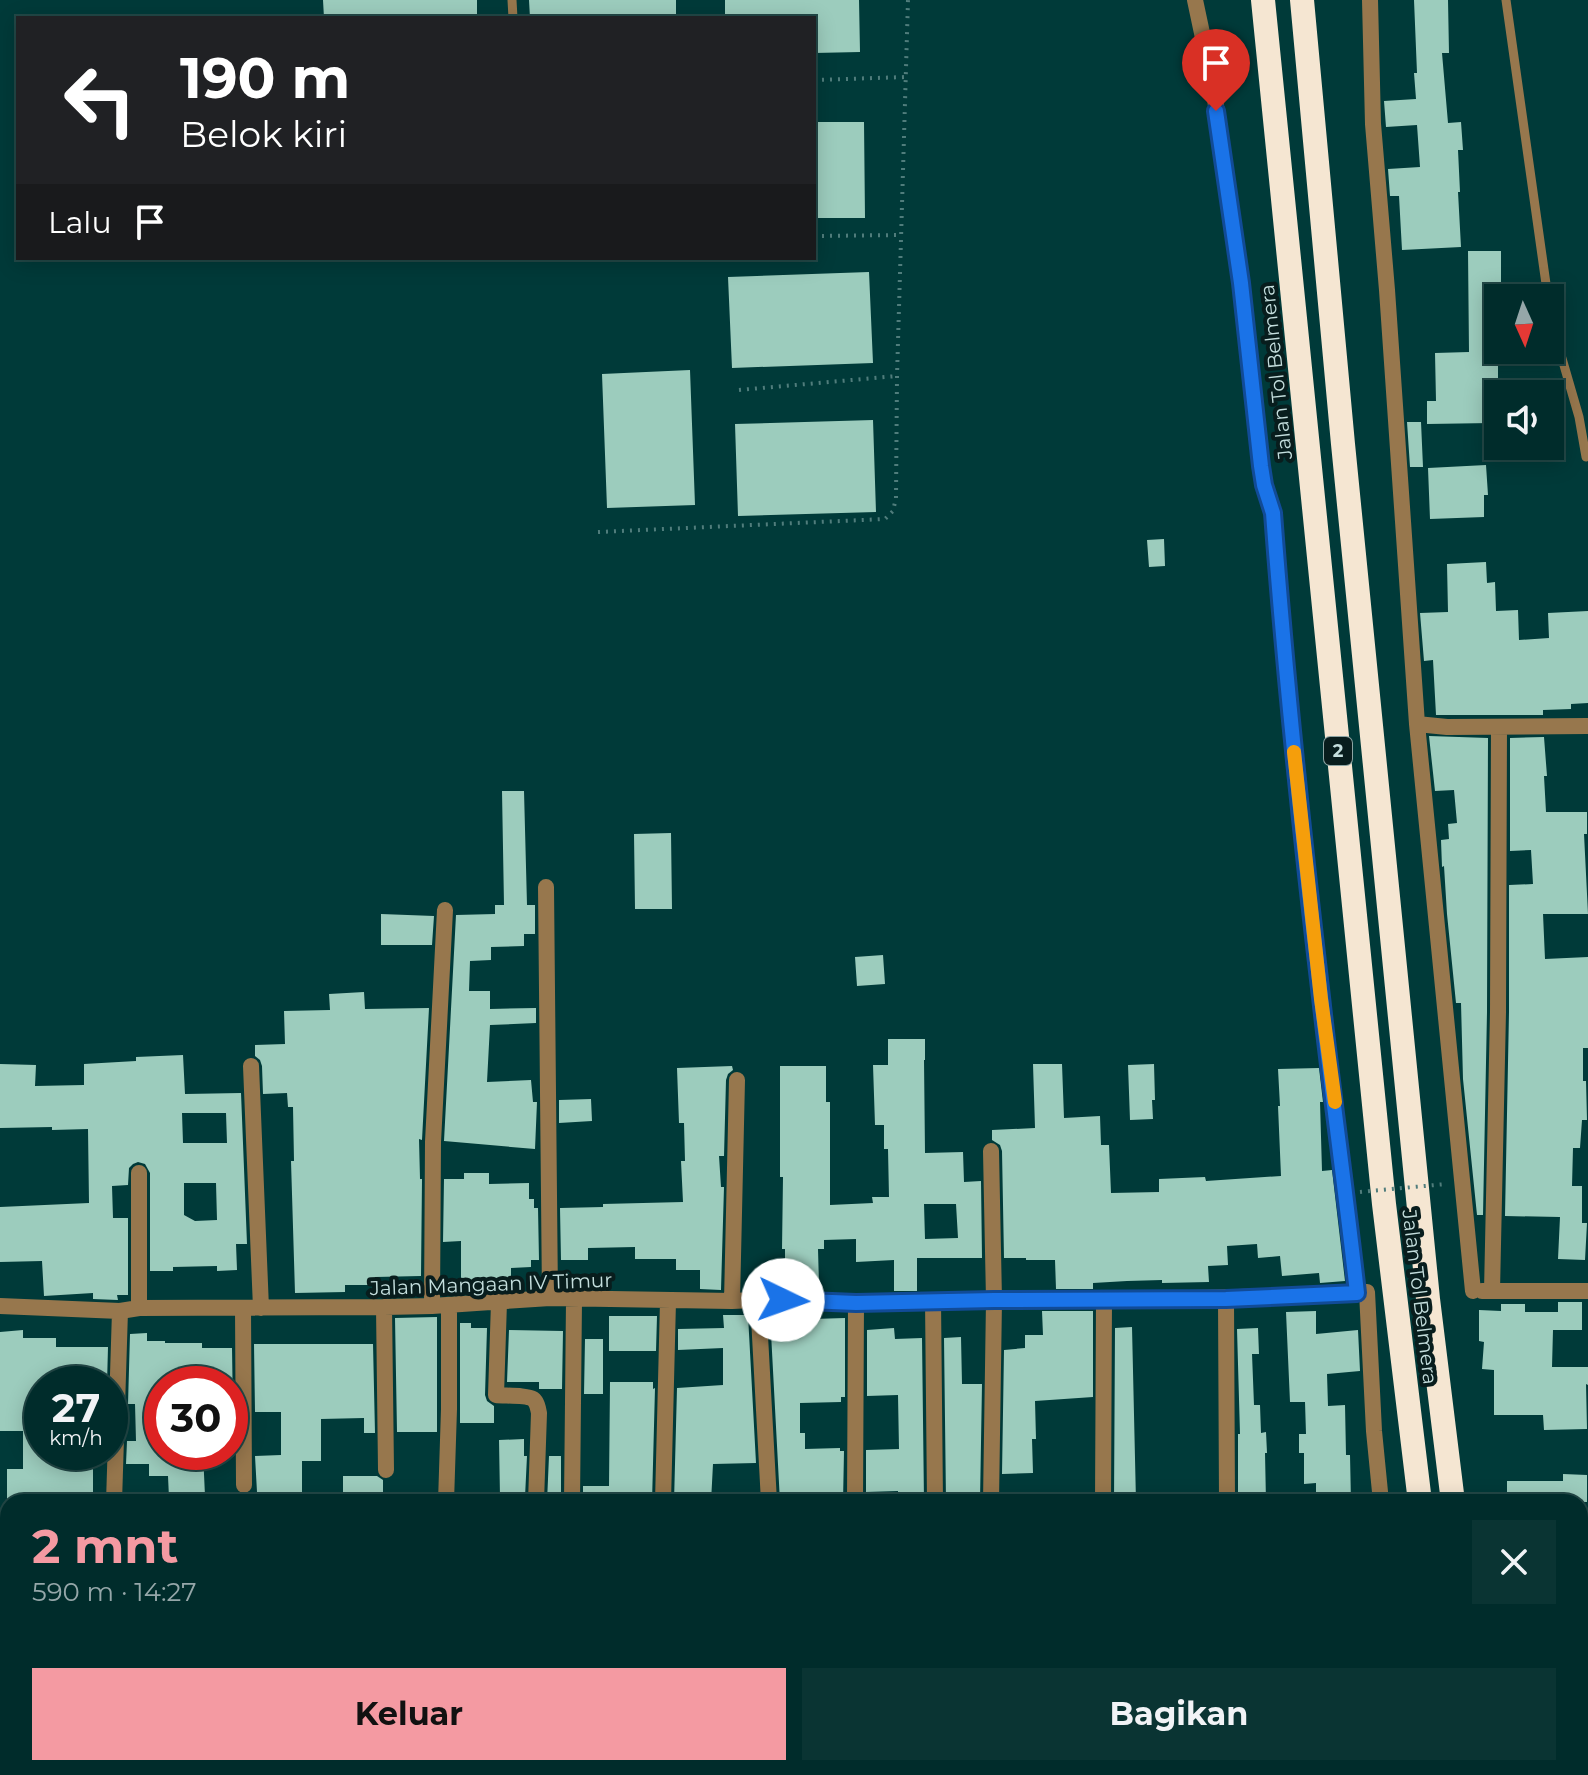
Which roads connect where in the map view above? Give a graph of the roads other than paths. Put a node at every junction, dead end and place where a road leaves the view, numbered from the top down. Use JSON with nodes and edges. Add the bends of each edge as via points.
{"nodes":[{"id":1,"x":1195,"y":0,"type":"edge"},
{"id":2,"x":1263,"y":0,"type":"edge"},
{"id":3,"x":1302,"y":0,"type":"edge"},
{"id":4,"x":1370,"y":0,"type":"edge"},
{"id":5,"x":1506,"y":0,"type":"edge"},
{"id":6,"x":1546,"y":284,"type":"edge"},
{"id":7,"x":1564,"y":364,"type":"edge"},
{"id":8,"x":1586,"y":457,"type":"edge"},
{"id":9,"x":1417,"y":724,"type":"junction"},
{"id":10,"x":1588,"y":726,"type":"edge"},
{"id":11,"x":1499,"y":727,"type":"junction"},
{"id":12,"x":546,"y":887,"type":"dead end"},
{"id":13,"x":445,"y":910,"type":"dead end"},
{"id":14,"x":251,"y":1066,"type":"dead end"},
{"id":15,"x":737,"y":1080,"type":"dead end"},
{"id":16,"x":991,"y":1151,"type":"dead end"},
{"id":17,"x":139,"y":1173,"type":"dead end"},
{"id":18,"x":1492,"y":1291,"type":"junction"},
{"id":19,"x":1588,"y":1291,"type":"edge"},
{"id":20,"x":1362,"y":1293,"type":"junction"},
{"id":21,"x":550,"y":1298,"type":"junction"},
{"id":22,"x":758,"y":1299,"type":"junction"},
{"id":23,"x":1226,"y":1299,"type":"junction"},
{"id":24,"x":574,"y":1300,"type":"junction"},
{"id":25,"x":933,"y":1300,"type":"junction"},
{"id":26,"x":994,"y":1300,"type":"junction"},
{"id":27,"x":1104,"y":1300,"type":"junction"},
{"id":28,"x":668,"y":1301,"type":"junction"},
{"id":29,"x":732,"y":1301,"type":"junction"},
{"id":30,"x":499,"y":1302,"type":"junction"},
{"id":31,"x":856,"y":1303,"type":"junction"},
{"id":32,"x":441,"y":1305,"type":"junction"},
{"id":33,"x":0,"y":1306,"type":"edge"},
{"id":34,"x":384,"y":1307,"type":"junction"},
{"id":35,"x":139,"y":1308,"type":"junction"},
{"id":36,"x":243,"y":1308,"type":"junction"},
{"id":37,"x":261,"y":1308,"type":"junction"},
{"id":38,"x":120,"y":1311,"type":"junction"},
{"id":39,"x":386,"y":1470,"type":"dead end"},
{"id":40,"x":244,"y":1485,"type":"dead end"},
{"id":41,"x":114,"y":1494,"type":"edge"},
{"id":42,"x":446,"y":1494,"type":"edge"},
{"id":43,"x":536,"y":1494,"type":"edge"},
{"id":44,"x":572,"y":1494,"type":"edge"},
{"id":45,"x":663,"y":1494,"type":"edge"},
{"id":46,"x":769,"y":1494,"type":"edge"},
{"id":47,"x":855,"y":1494,"type":"edge"},
{"id":48,"x":935,"y":1494,"type":"edge"},
{"id":49,"x":991,"y":1494,"type":"edge"},
{"id":50,"x":1103,"y":1494,"type":"edge"},
{"id":51,"x":1227,"y":1494,"type":"edge"},
{"id":52,"x":1380,"y":1494,"type":"edge"},
{"id":53,"x":1419,"y":1494,"type":"edge"},
{"id":54,"x":1452,"y":1494,"type":"edge"}],
"edges":[{"from":1,"to":20,"type":"street","via":[[1213,85],[1261,466],[1273,513],[1321,999]]},
{"from":2,"to":53,"type":"highway","name":"Jalan Tol Belmera","number":"2","via":[[1384,1204]]},
{"from":3,"to":54,"type":"highway","name":"Jalan Tol Belmera","number":"2","via":[[1428,1299]]},
{"from":4,"to":9,"type":"street","via":[[1373,124]]},
{"from":5,"to":6,"type":"lane"},
{"from":7,"to":8,"type":"lane"},
{"from":9,"to":11,"type":"street"},
{"from":9,"to":18,"type":"street","via":[[1470,1291]]},
{"from":10,"to":11,"type":"street"},
{"from":11,"to":18,"type":"street"},
{"from":12,"to":21,"type":"street"},
{"from":13,"to":32,"type":"street","via":[[433,1142]]},
{"from":14,"to":37,"type":"street"},
{"from":15,"to":29,"type":"street"},
{"from":16,"to":26,"type":"street"},
{"from":17,"to":35,"type":"street"},
{"from":18,"to":19,"type":"street"},
{"from":20,"to":23,"type":"street","name":"Jalan Mangaan IV Timur"},
{"from":20,"to":52,"type":"street"},
{"from":21,"to":24,"type":"street","name":"Jalan Mangaan IV Timur"},
{"from":21,"to":30,"type":"street","name":"Jalan Mangaan IV Timur"},
{"from":22,"to":29,"type":"street","name":"Jalan Mangaan IV Timur"},
{"from":22,"to":31,"type":"street","name":"Jalan Mangaan IV Timur"},
{"from":22,"to":46,"type":"street"},
{"from":23,"to":27,"type":"street","name":"Jalan Mangaan IV Timur"},
{"from":23,"to":51,"type":"street"},
{"from":24,"to":28,"type":"street","name":"Jalan Mangaan IV Timur"},
{"from":24,"to":44,"type":"street"},
{"from":25,"to":26,"type":"street","name":"Jalan Mangaan IV Timur"},
{"from":25,"to":31,"type":"street","name":"Jalan Mangaan IV Timur"},
{"from":25,"to":48,"type":"street"},
{"from":26,"to":27,"type":"street","name":"Jalan Mangaan IV Timur"},
{"from":26,"to":49,"type":"street"},
{"from":27,"to":50,"type":"street"},
{"from":28,"to":29,"type":"street","name":"Jalan Mangaan IV Timur"},
{"from":28,"to":45,"type":"street"},
{"from":30,"to":32,"type":"street","name":"Jalan Mangaan IV Timur"},
{"from":30,"to":43,"type":"street","via":[[496,1395],[526,1397],[536,1404]]},
{"from":31,"to":47,"type":"street"},
{"from":32,"to":34,"type":"street","name":"Jalan Mangaan IV Timur"},
{"from":32,"to":42,"type":"street","via":[[449,1409]]},
{"from":33,"to":38,"type":"street","name":"Jalan Mangaan IV Timur"},
{"from":34,"to":37,"type":"street","name":"Jalan Mangaan IV Timur"},
{"from":34,"to":39,"type":"street"},
{"from":35,"to":36,"type":"street","name":"Jalan Mangaan IV Timur"},
{"from":35,"to":38,"type":"street","name":"Jalan Mangaan IV Timur"},
{"from":36,"to":37,"type":"street","name":"Jalan Mangaan IV Timur"},
{"from":36,"to":40,"type":"street"},
{"from":38,"to":41,"type":"street"}]}
